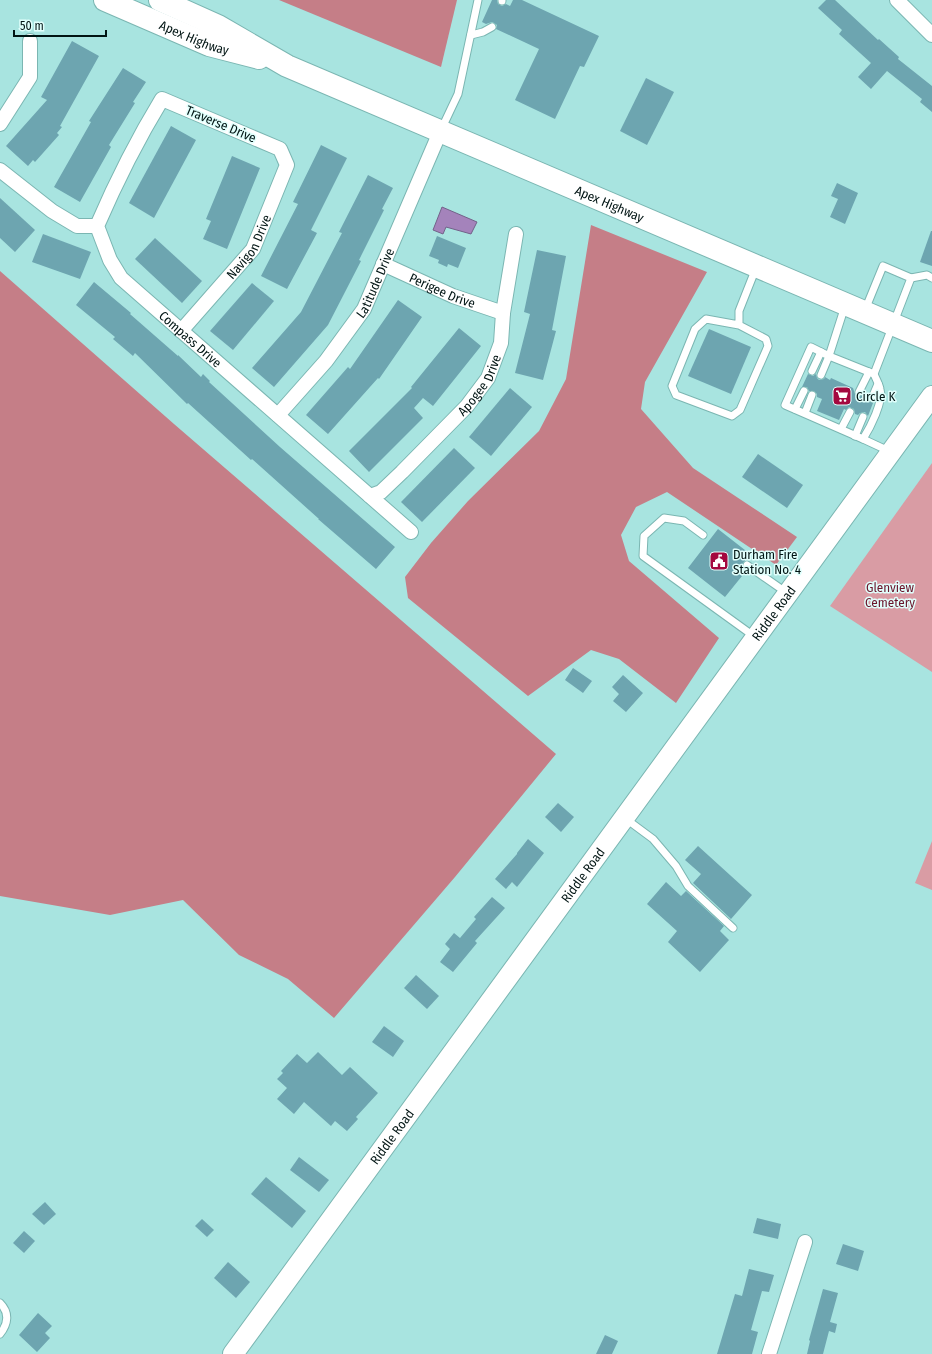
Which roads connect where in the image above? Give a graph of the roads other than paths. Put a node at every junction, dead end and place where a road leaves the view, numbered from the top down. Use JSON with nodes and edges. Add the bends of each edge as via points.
{"nodes":[{"id":1,"x":105,"y":0,"type":"edge"},
{"id":2,"x":160,"y":0,"type":"edge"},
{"id":3,"x":478,"y":0,"type":"edge"},
{"id":4,"x":897,"y":0,"type":"edge"},
{"id":5,"x":492,"y":27,"type":"dead end"},
{"id":6,"x":932,"y":35,"type":"edge"},
{"id":7,"x":471,"y":36,"type":"junction"},
{"id":8,"x":30,"y":41,"type":"dead end"},
{"id":9,"x":287,"y":66,"type":"junction"},
{"id":10,"x":0,"y":124,"type":"edge"},
{"id":11,"x":440,"y":132,"type":"junction"},
{"id":12,"x":280,"y":149,"type":"joint"},
{"id":13,"x":0,"y":170,"type":"edge"},
{"id":14,"x":97,"y":226,"type":"junction"},
{"id":15,"x":516,"y":234,"type":"dead end"},
{"id":16,"x":383,"y":264,"type":"junction"},
{"id":17,"x":756,"y":266,"type":"junction"},
{"id":18,"x":911,"y":278,"type":"junction"},
{"id":19,"x":932,"y":278,"type":"edge"},
{"id":20,"x":855,"y":308,"type":"junction"},
{"id":21,"x":503,"y":313,"type":"junction"},
{"id":22,"x":894,"y":324,"type":"junction"},
{"id":23,"x":739,"y":325,"type":"junction"},
{"id":24,"x":182,"y":331,"type":"junction"},
{"id":25,"x":932,"y":341,"type":"edge"},
{"id":26,"x":821,"y":352,"type":"junction"},
{"id":27,"x":829,"y":356,"type":"junction"},
{"id":28,"x":812,"y":371,"type":"dead end"},
{"id":29,"x":872,"y":373,"type":"junction"},
{"id":30,"x":821,"y":375,"type":"dead end"},
{"id":31,"x":878,"y":384,"type":"junction"},
{"id":32,"x":804,"y":391,"type":"dead end"},
{"id":33,"x":859,"y":392,"type":"dead end"},
{"id":34,"x":812,"y":395,"type":"dead end"},
{"id":35,"x":932,"y":396,"type":"edge"},
{"id":36,"x":872,"y":398,"type":"dead end"},
{"id":37,"x":795,"y":409,"type":"junction"},
{"id":38,"x":850,"y":412,"type":"dead end"},
{"id":39,"x":805,"y":413,"type":"junction"},
{"id":40,"x":278,"y":416,"type":"junction"},
{"id":41,"x":863,"y":417,"type":"dead end"},
{"id":42,"x":841,"y":429,"type":"junction"},
{"id":43,"x":855,"y":436,"type":"junction"},
{"id":44,"x":863,"y":439,"type":"junction"},
{"id":45,"x":891,"y":452,"type":"junction"},
{"id":46,"x":370,"y":496,"type":"junction"},
{"id":47,"x":410,"y":532,"type":"dead end"},
{"id":48,"x":703,"y":535,"type":"dead end"},
{"id":49,"x":748,"y":565,"type":"dead end"},
{"id":50,"x":787,"y":593,"type":"junction"},
{"id":51,"x":755,"y":637,"type":"junction"},
{"id":52,"x":624,"y":817,"type":"junction"},
{"id":53,"x":733,"y":928,"type":"dead end"},
{"id":54,"x":805,"y":1242,"type":"dead end"},
{"id":55,"x":0,"y":1303,"type":"edge"},
{"id":56,"x":0,"y":1334,"type":"edge"},
{"id":57,"x":233,"y":1354,"type":"edge"},
{"id":58,"x":769,"y":1354,"type":"edge"}],
"edges":[{"from":1,"to":9,"type":"main road","name":"Apex Highway","via":[[209,45]]},
{"from":2,"to":9,"type":"main road","name":"Apex Highway","via":[[218,26]]},
{"from":3,"to":7,"type":"lane"},
{"from":4,"to":6,"type":"street"},
{"from":5,"to":7,"type":"lane"},
{"from":7,"to":11,"type":"lane","via":[[458,94]]},
{"from":8,"to":10,"type":"street","via":[[30,77]]},
{"from":9,"to":11,"type":"main road","name":"Apex Highway"},
{"from":11,"to":16,"type":"street","name":"Latitude Drive"},
{"from":11,"to":17,"type":"main road","name":"Apex Highway"},
{"from":12,"to":14,"type":"street","name":"Traverse Drive","via":[[162,99],[116,182]]},
{"from":12,"to":24,"type":"street","name":"Navigon Drive","via":[[287,165],[253,249]]},
{"from":13,"to":14,"type":"street","via":[[52,212],[77,226]]},
{"from":14,"to":24,"type":"street","name":"Compass Drive","via":[[110,260],[121,278]]},
{"from":15,"to":21,"type":"street","name":"Apogee Drive"},
{"from":16,"to":21,"type":"street","name":"Perigee Drive","via":[[454,296]]},
{"from":16,"to":40,"type":"street","name":"Latitude Drive","via":[[364,309],[326,361]]},
{"from":17,"to":20,"type":"main road","name":"Apex Highway"},
{"from":17,"to":23,"type":"lane","via":[[738,311]]},
{"from":18,"to":19,"type":"lane","via":[[927,275]]},
{"from":18,"to":20,"type":"lane","via":[[883,266]]},
{"from":18,"to":22,"type":"lane"},
{"from":20,"to":22,"type":"main road","name":"Apex Highway"},
{"from":20,"to":27,"type":"lane"},
{"from":21,"to":46,"type":"street","name":"Apogee Drive","via":[[501,343],[488,378],[467,406],[402,472],[381,492]]},
{"from":22,"to":25,"type":"main road","name":"Apex Highway"},
{"from":22,"to":29,"type":"lane"},
{"from":23,"to":23,"type":"lane","via":[[766,339],[768,346],[740,410],[732,416],[676,395],[672,386],[695,329],[706,319]]},
{"from":24,"to":40,"type":"street","name":"Compass Drive"},
{"from":26,"to":27,"type":"lane"},
{"from":26,"to":28,"type":"lane"},
{"from":26,"to":37,"type":"lane","via":[[811,347],[784,405]]},
{"from":27,"to":29,"type":"lane"},
{"from":27,"to":30,"type":"lane"},
{"from":29,"to":31,"type":"lane"},
{"from":29,"to":33,"type":"lane"},
{"from":31,"to":36,"type":"lane"},
{"from":31,"to":44,"type":"lane","via":[[881,398]]},
{"from":32,"to":37,"type":"lane"},
{"from":34,"to":39,"type":"lane"},
{"from":35,"to":45,"type":"main road","name":"Riddle Road"},
{"from":37,"to":39,"type":"lane"},
{"from":38,"to":42,"type":"lane"},
{"from":39,"to":42,"type":"lane"},
{"from":40,"to":46,"type":"street","name":"Compass Drive"},
{"from":41,"to":43,"type":"lane"},
{"from":42,"to":43,"type":"lane"},
{"from":43,"to":44,"type":"lane"},
{"from":44,"to":45,"type":"lane"},
{"from":45,"to":50,"type":"main road","name":"Riddle Road"},
{"from":46,"to":47,"type":"street","name":"Compass Drive"},
{"from":48,"to":51,"type":"lane","via":[[684,521],[664,518],[644,536],[643,556]]},
{"from":49,"to":50,"type":"lane"},
{"from":50,"to":51,"type":"main road","name":"Riddle Road"},
{"from":51,"to":52,"type":"main road","name":"Riddle Road"},
{"from":52,"to":53,"type":"lane","via":[[653,839],[676,866],[688,886]]},
{"from":52,"to":57,"type":"main road","name":"Riddle Road"},
{"from":54,"to":58,"type":"street"},
{"from":55,"to":56,"type":"lane","via":[[6,1308],[7,1316]]}]}
